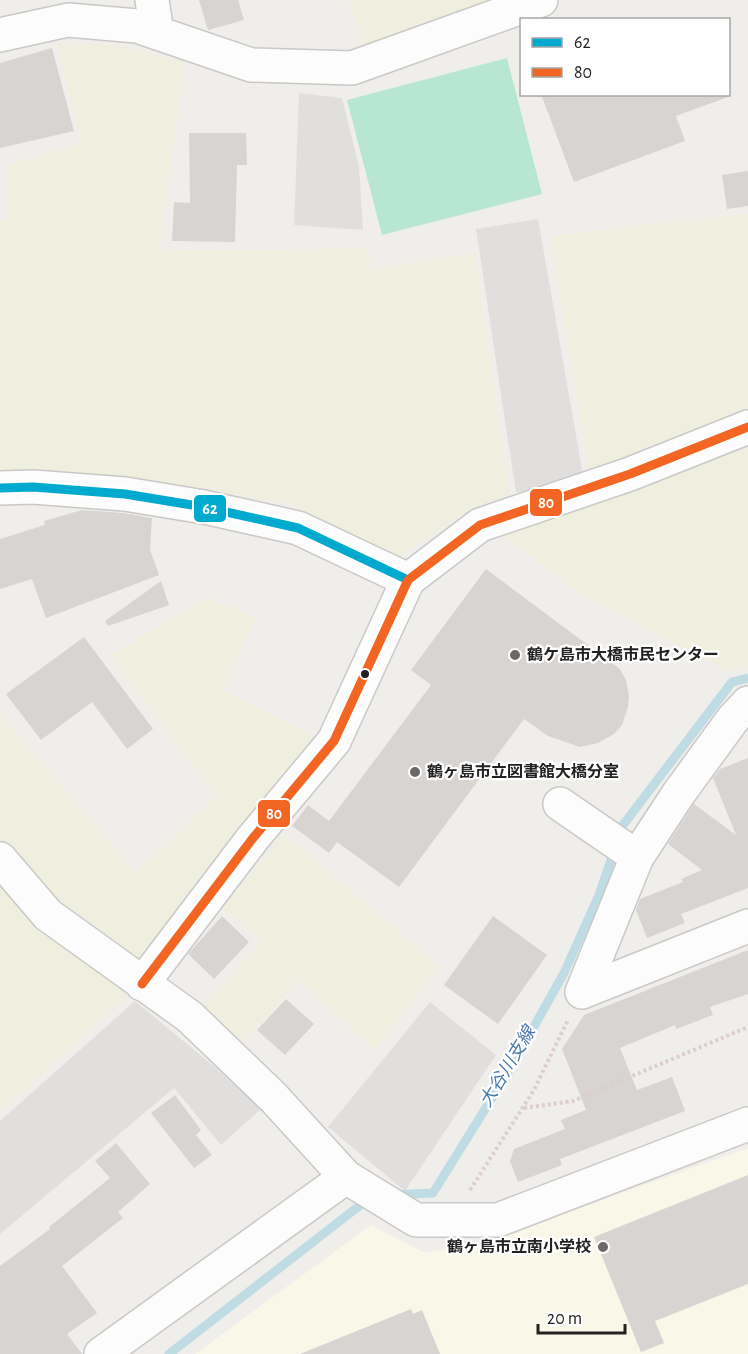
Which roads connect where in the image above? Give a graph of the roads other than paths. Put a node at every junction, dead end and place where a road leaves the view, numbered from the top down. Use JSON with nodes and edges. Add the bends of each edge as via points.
{"nodes":[{"id":1,"x":152,"y":0,"type":"edge"},
{"id":2,"x":541,"y":0,"type":"edge"},
{"id":3,"x":157,"y":33,"type":"junction"},
{"id":4,"x":0,"y":35,"type":"edge"},
{"id":5,"x":748,"y":427,"type":"edge"},
{"id":6,"x":0,"y":488,"type":"edge"},
{"id":7,"x":408,"y":580,"type":"junction"},
{"id":8,"x":748,"y":703,"type":"edge"},
{"id":9,"x":560,"y":804,"type":"dead end"},
{"id":10,"x":637,"y":857,"type":"junction"},
{"id":11,"x":0,"y":859,"type":"edge"},
{"id":12,"x":748,"y":926,"type":"edge"},
{"id":13,"x":142,"y":984,"type":"junction"},
{"id":14,"x":748,"y":1124,"type":"edge"},
{"id":15,"x":346,"y":1177,"type":"junction"},
{"id":16,"x":101,"y":1354,"type":"edge"}],
"edges":[{"from":1,"to":3,"type":"street"},
{"from":2,"to":3,"type":"street","via":[[352,68],[251,65]]},
{"from":3,"to":4,"type":"street","via":[[137,26],[68,20]]},
{"from":5,"to":7,"type":"street","via":[[630,474],[480,525]]},
{"from":6,"to":7,"type":"street","via":[[125,494],[298,528]]},
{"from":7,"to":13,"type":"street","via":[[334,741],[253,838]]},
{"from":8,"to":10,"type":"street","via":[[679,793]]},
{"from":9,"to":10,"type":"street"},
{"from":10,"to":12,"type":"street","via":[[582,992]]},
{"from":11,"to":13,"type":"street","via":[[48,915]]},
{"from":13,"to":15,"type":"street","via":[[190,1017]]},
{"from":14,"to":15,"type":"street","via":[[498,1220],[416,1220]]},
{"from":15,"to":16,"type":"street"}]}
